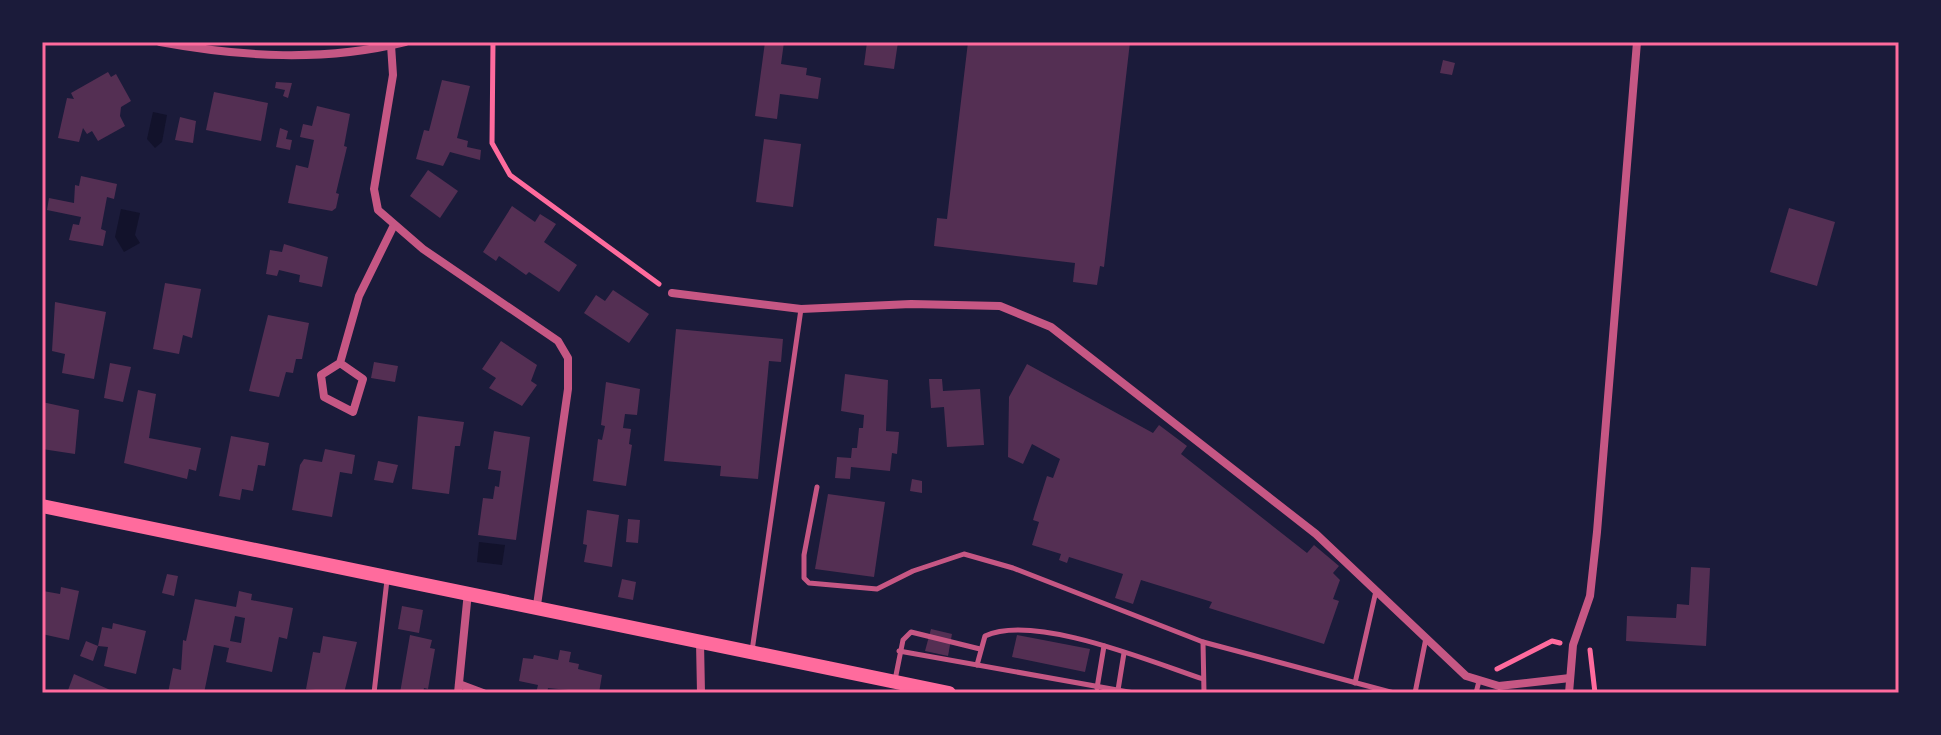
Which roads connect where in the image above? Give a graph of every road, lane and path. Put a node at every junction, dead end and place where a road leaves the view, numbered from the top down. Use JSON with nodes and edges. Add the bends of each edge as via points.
{"nodes":[{"id":1,"x":160,"y":42,"type":"edge"},
{"id":2,"x":405,"y":42,"type":"edge"},
{"id":3,"x":493,"y":42,"type":"edge"},
{"id":4,"x":1637,"y":42,"type":"edge"},
{"id":5,"x":391,"y":45,"type":"junction"},
{"id":6,"x":216,"y":47,"type":"edge"},
{"id":7,"x":393,"y":227,"type":"junction"},
{"id":8,"x":672,"y":293,"type":"joint"},
{"id":9,"x":801,"y":309,"type":"junction"},
{"id":10,"x":340,"y":363,"type":"junction"},
{"id":11,"x":817,"y":487,"type":"dead end"},
{"id":12,"x":42,"y":506,"type":"edge"},
{"id":13,"x":387,"y":579,"type":"junction"},
{"id":14,"x":1376,"y":589,"type":"junction"},
{"id":15,"x":468,"y":592,"type":"junction"},
{"id":16,"x":537,"y":605,"type":"junction"},
{"id":17,"x":1426,"y":637,"type":"junction"},
{"id":18,"x":700,"y":641,"type":"junction"},
{"id":19,"x":1203,"y":642,"type":"junction"},
{"id":20,"x":1573,"y":645,"type":"junction"},
{"id":21,"x":1104,"y":646,"type":"junction"},
{"id":22,"x":980,"y":649,"type":"junction"},
{"id":23,"x":899,"y":651,"type":"junction"},
{"id":24,"x":752,"y":652,"type":"junction"},
{"id":25,"x":1124,"y":653,"type":"junction"},
{"id":26,"x":977,"y":665,"type":"junction"},
{"id":27,"x":1570,"y":678,"type":"junction"},
{"id":28,"x":1203,"y":679,"type":"junction"},
{"id":29,"x":1479,"y":681,"type":"junction"},
{"id":30,"x":895,"y":682,"type":"junction"},
{"id":31,"x":1355,"y":683,"type":"junction"},
{"id":32,"x":1489,"y":685,"type":"junction"},
{"id":33,"x":1097,"y":688,"type":"junction"},
{"id":34,"x":458,"y":689,"type":"edge"},
{"id":35,"x":1118,"y":690,"type":"junction"},
{"id":36,"x":374,"y":693,"type":"edge"},
{"id":37,"x":483,"y":693,"type":"edge"},
{"id":38,"x":701,"y":693,"type":"edge"},
{"id":39,"x":949,"y":693,"type":"edge"},
{"id":40,"x":1134,"y":693,"type":"edge"},
{"id":41,"x":1204,"y":693,"type":"edge"},
{"id":42,"x":1394,"y":693,"type":"edge"},
{"id":43,"x":1415,"y":693,"type":"edge"},
{"id":44,"x":1476,"y":693,"type":"edge"},
{"id":45,"x":1569,"y":693,"type":"edge"},
{"id":46,"x":1595,"y":693,"type":"edge"}],
"edges":[{"from":1,"to":6,"type":"street"},
{"from":2,"to":5,"type":"street"},
{"from":3,"to":8,"type":"path","via":[[492,143],[510,175]]},
{"from":4,"to":20,"type":"street","via":[[1597,532],[1590,596]]},
{"from":5,"to":6,"type":"street","via":[[327,55]]},
{"from":5,"to":7,"type":"street","via":[[393,75],[374,189],[378,210]]},
{"from":7,"to":10,"type":"street","via":[[359,296]]},
{"from":7,"to":16,"type":"street","via":[[558,341],[568,358]]},
{"from":8,"to":9,"type":"street"},
{"from":9,"to":14,"type":"street","via":[[1000,306],[1051,327],[1316,534]]},
{"from":9,"to":24,"type":"lane"},
{"from":10,"to":10,"type":"street","via":[[321,375],[324,397],[353,412],[363,379]]},
{"from":11,"to":19,"type":"lane","via":[[804,555],[804,578],[809,583],[877,589],[964,554]]},
{"from":12,"to":13,"type":"main road"},
{"from":13,"to":15,"type":"main road"},
{"from":13,"to":36,"type":"lane"},
{"from":14,"to":17,"type":"street"},
{"from":14,"to":31,"type":"lane"},
{"from":15,"to":16,"type":"main road"},
{"from":15,"to":34,"type":"street"},
{"from":16,"to":18,"type":"main road"},
{"from":17,"to":29,"type":"street","via":[[1466,676]]},
{"from":17,"to":43,"type":"lane"},
{"from":18,"to":24,"type":"main road"},
{"from":18,"to":38,"type":"street"},
{"from":19,"to":28,"type":"lane"},
{"from":19,"to":31,"type":"lane"},
{"from":20,"to":27,"type":"street"},
{"from":20,"to":32,"type":"path","via":[[1552,641],[1522,655],[1494,671]]},
{"from":20,"to":46,"type":"path","via":[[1590,646]]},
{"from":21,"to":22,"type":"lane","via":[[1078,637],[998,630],[985,636]]},
{"from":21,"to":25,"type":"lane"},
{"from":21,"to":33,"type":"lane"},
{"from":22,"to":23,"type":"lane","via":[[911,632]]},
{"from":22,"to":26,"type":"lane"},
{"from":23,"to":26,"type":"lane"},
{"from":23,"to":30,"type":"lane"},
{"from":24,"to":30,"type":"main road"},
{"from":25,"to":28,"type":"lane"},
{"from":25,"to":35,"type":"lane"},
{"from":26,"to":33,"type":"lane"},
{"from":27,"to":32,"type":"street"},
{"from":27,"to":45,"type":"street"},
{"from":28,"to":41,"type":"lane"},
{"from":29,"to":32,"type":"street"},
{"from":29,"to":44,"type":"lane"},
{"from":30,"to":39,"type":"main road"},
{"from":31,"to":42,"type":"lane"},
{"from":33,"to":35,"type":"lane"},
{"from":34,"to":37,"type":"street"},
{"from":35,"to":40,"type":"lane"}]}
